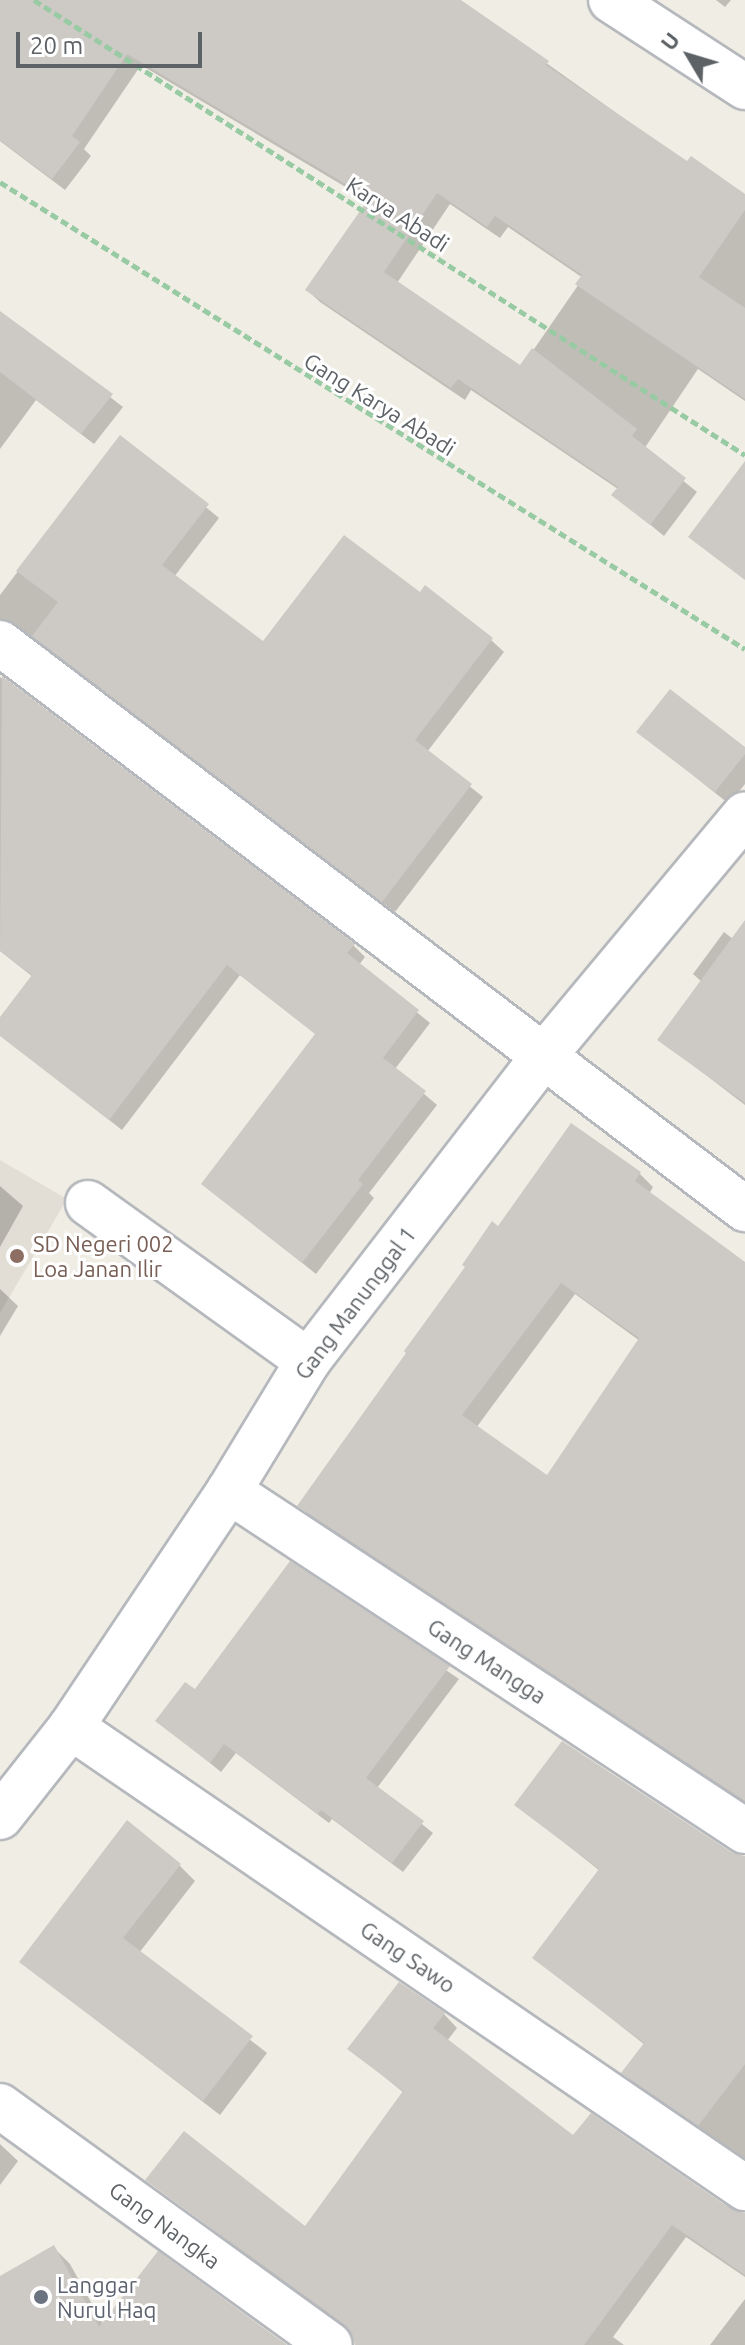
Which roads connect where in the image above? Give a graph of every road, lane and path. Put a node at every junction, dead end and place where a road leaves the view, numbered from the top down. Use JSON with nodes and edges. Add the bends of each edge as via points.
{"nodes":[{"id":1,"x":34,"y":0,"type":"edge"},
{"id":2,"x":611,"y":0,"type":"edge"},
{"id":3,"x":745,"y":87,"type":"edge"},
{"id":4,"x":0,"y":182,"type":"edge"},
{"id":5,"x":745,"y":455,"type":"edge"},
{"id":6,"x":0,"y":643,"type":"edge"},
{"id":7,"x":745,"y":649,"type":"edge"},
{"id":8,"x":745,"y":814,"type":"edge"},
{"id":9,"x":542,"y":1058,"type":"junction"},
{"id":10,"x":88,"y":1203,"type":"dead end"},
{"id":11,"x":745,"y":1209,"type":"edge"},
{"id":12,"x":308,"y":1361,"type":"junction"},
{"id":13,"x":229,"y":1491,"type":"junction"},
{"id":14,"x":71,"y":1727,"type":"junction"},
{"id":15,"x":0,"y":1817,"type":"edge"},
{"id":16,"x":745,"y":1831,"type":"edge"},
{"id":17,"x":0,"y":2106,"type":"edge"},
{"id":18,"x":745,"y":2188,"type":"edge"},
{"id":19,"x":330,"y":2345,"type":"edge"}],
"edges":[{"from":1,"to":5,"type":"path","name":"Karya Abadi"},
{"from":2,"to":3,"type":"street"},
{"from":4,"to":7,"type":"path","name":"Gang Karya Abadi"},
{"from":6,"to":9,"type":"street"},
{"from":8,"to":9,"type":"street","name":"Gang Manunggal 1"},
{"from":9,"to":11,"type":"street"},
{"from":9,"to":12,"type":"street","name":"Gang Manunggal 1"},
{"from":10,"to":12,"type":"street"},
{"from":12,"to":13,"type":"street","name":"Gang Manunggal 1"},
{"from":13,"to":14,"type":"street","name":"Gang Manunggal 1"},
{"from":13,"to":16,"type":"street","name":"Gang Mangga"},
{"from":14,"to":15,"type":"street","name":"Gang Manunggal 1"},
{"from":14,"to":18,"type":"street","name":"Gang Sawo"},
{"from":17,"to":19,"type":"street","name":"Gang Nangka"}]}
